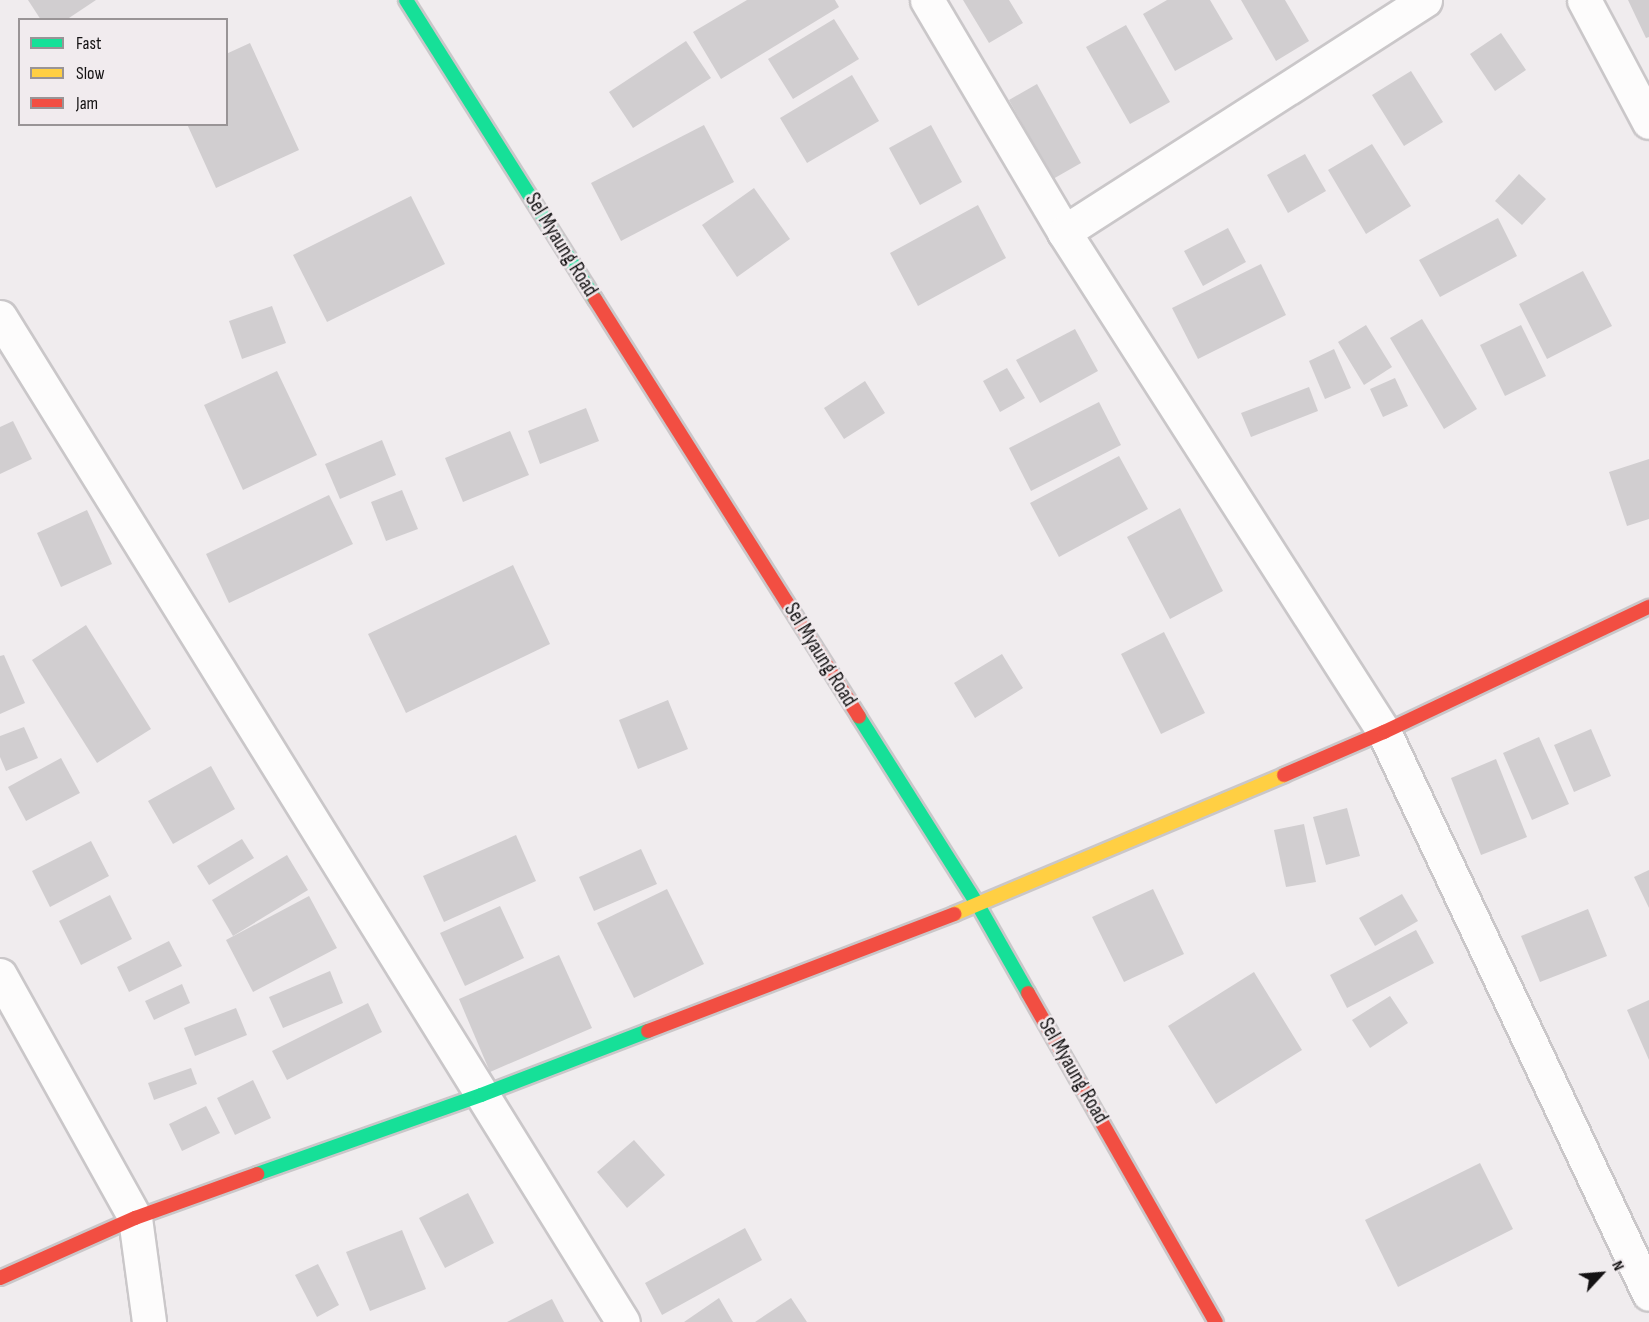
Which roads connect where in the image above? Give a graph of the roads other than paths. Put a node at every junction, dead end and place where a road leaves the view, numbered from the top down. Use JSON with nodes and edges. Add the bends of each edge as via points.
{"nodes":[{"id":1,"x":406,"y":0,"type":"edge"},
{"id":2,"x":927,"y":0,"type":"edge"},
{"id":3,"x":1425,"y":0,"type":"edge"},
{"id":4,"x":1584,"y":0,"type":"edge"},
{"id":5,"x":1649,"y":122,"type":"edge"},
{"id":6,"x":1064,"y":232,"type":"junction"},
{"id":7,"x":0,"y":317,"type":"edge"},
{"id":8,"x":1649,"y":607,"type":"edge"},
{"id":9,"x":1384,"y":732,"type":"junction"},
{"id":10,"x":978,"y":905,"type":"junction"},
{"id":11,"x":0,"y":975,"type":"edge"},
{"id":12,"x":481,"y":1095,"type":"junction"},
{"id":13,"x":135,"y":1218,"type":"junction"},
{"id":14,"x":0,"y":1278,"type":"edge"},
{"id":15,"x":1649,"y":1294,"type":"edge"},
{"id":16,"x":149,"y":1322,"type":"edge"},
{"id":17,"x":623,"y":1322,"type":"edge"},
{"id":18,"x":1216,"y":1322,"type":"edge"}],
"edges":[{"from":1,"to":10,"type":"street","name":"Sel Myaung Road"},
{"from":2,"to":6,"type":"street"},
{"from":3,"to":6,"type":"street"},
{"from":4,"to":5,"type":"street"},
{"from":6,"to":9,"type":"street"},
{"from":7,"to":12,"type":"street"},
{"from":8,"to":9,"type":"street"},
{"from":9,"to":10,"type":"street"},
{"from":9,"to":15,"type":"street"},
{"from":10,"to":12,"type":"street"},
{"from":10,"to":18,"type":"street","name":"Sel Myaung Road"},
{"from":11,"to":13,"type":"street"},
{"from":12,"to":13,"type":"street"},
{"from":12,"to":17,"type":"street"},
{"from":13,"to":14,"type":"street"},
{"from":13,"to":16,"type":"street"}]}
